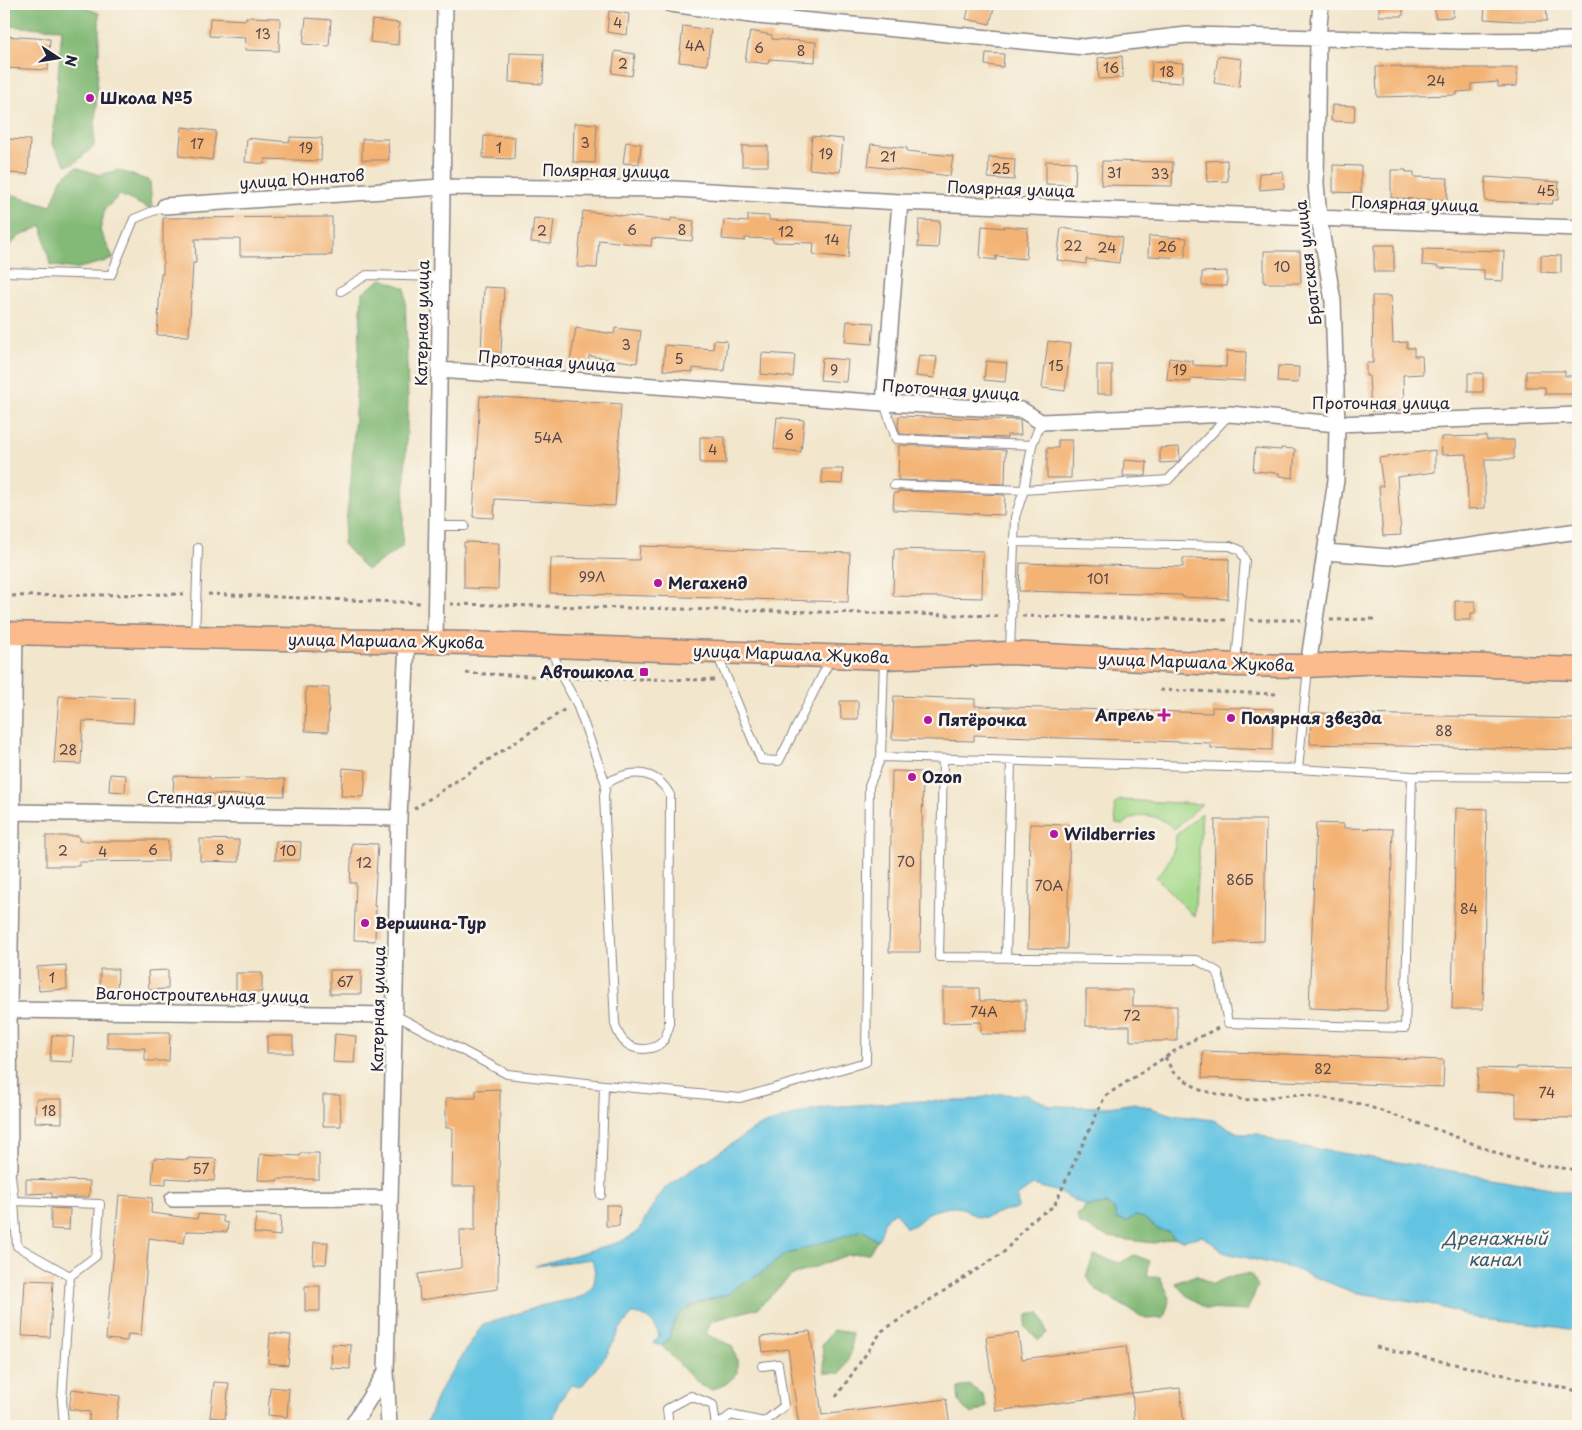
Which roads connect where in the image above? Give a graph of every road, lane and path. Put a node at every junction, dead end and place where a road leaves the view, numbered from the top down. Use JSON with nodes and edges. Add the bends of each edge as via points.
{"nodes":[{"id":1,"x":445,"y":4,"type":"edge"},
{"id":2,"x":671,"y":4,"type":"edge"},
{"id":3,"x":1321,"y":4,"type":"edge"},
{"id":4,"x":1318,"y":37,"type":"junction"},
{"id":5,"x":1578,"y":40,"type":"edge"},
{"id":6,"x":442,"y":187,"type":"junction"},
{"id":7,"x":900,"y":202,"type":"junction"},
{"id":8,"x":165,"y":206,"type":"joint"},
{"id":9,"x":1319,"y":218,"type":"junction"},
{"id":10,"x":1578,"y":228,"type":"edge"},
{"id":11,"x":4,"y":272,"type":"edge"},
{"id":12,"x":440,"y":278,"type":"junction"},
{"id":13,"x":341,"y":291,"type":"dead end"},
{"id":14,"x":439,"y":370,"type":"junction"},
{"id":15,"x":884,"y":403,"type":"junction"},
{"id":16,"x":1230,"y":414,"type":"junction"},
{"id":17,"x":1578,"y":415,"type":"edge"},
{"id":18,"x":1041,"y":422,"type":"junction"},
{"id":19,"x":1337,"y":424,"type":"junction"},
{"id":20,"x":1032,"y":444,"type":"junction"},
{"id":21,"x":894,"y":485,"type":"dead end"},
{"id":22,"x":1024,"y":490,"type":"junction"},
{"id":23,"x":436,"y":526,"type":"junction"},
{"id":24,"x":465,"y":526,"type":"dead end"},
{"id":25,"x":1578,"y":531,"type":"edge"},
{"id":26,"x":1014,"y":542,"type":"junction"},
{"id":27,"x":198,"y":548,"type":"dead end"},
{"id":28,"x":1325,"y":552,"type":"junction"},
{"id":29,"x":197,"y":594,"type":"junction"},
{"id":30,"x":4,"y":596,"type":"edge"},
{"id":31,"x":435,"y":603,"type":"junction"},
{"id":32,"x":1012,"y":616,"type":"junction"},
{"id":33,"x":1374,"y":619,"type":"dead end"},
{"id":34,"x":1238,"y":620,"type":"junction"},
{"id":35,"x":1314,"y":620,"type":"junction"},
{"id":36,"x":9,"y":633,"type":"edge"},
{"id":37,"x":195,"y":636,"type":"junction"},
{"id":38,"x":407,"y":642,"type":"junction"},
{"id":39,"x":435,"y":642,"type":"junction"},
{"id":40,"x":550,"y":646,"type":"junction"},
{"id":41,"x":716,"y":652,"type":"junction"},
{"id":42,"x":1010,"y":653,"type":"junction"},
{"id":43,"x":832,"y":656,"type":"junction"},
{"id":44,"x":884,"y":658,"type":"junction"},
{"id":45,"x":1236,"y":665,"type":"junction"},
{"id":46,"x":1308,"y":666,"type":"junction"},
{"id":47,"x":1578,"y":669,"type":"edge"},
{"id":48,"x":466,"y":673,"type":"dead end"},
{"id":49,"x":562,"y":677,"type":"junction"},
{"id":50,"x":728,"y":681,"type":"junction"},
{"id":51,"x":1160,"y":690,"type":"dead end"},
{"id":52,"x":1278,"y":694,"type":"dead end"},
{"id":53,"x":576,"y":702,"type":"junction"},
{"id":54,"x":8,"y":739,"type":"edge"},
{"id":55,"x":881,"y":757,"type":"junction"},
{"id":56,"x":943,"y":759,"type":"junction"},
{"id":57,"x":1011,"y":761,"type":"junction"},
{"id":58,"x":1298,"y":769,"type":"junction"},
{"id":59,"x":1412,"y":776,"type":"junction"},
{"id":60,"x":1578,"y":778,"type":"edge"},
{"id":61,"x":606,"y":784,"type":"junction"},
{"id":62,"x":12,"y":812,"type":"junction"},
{"id":63,"x":399,"y":818,"type":"junction"},
{"id":64,"x":7,"y":883,"type":"edge"},
{"id":65,"x":1006,"y":958,"type":"junction"},
{"id":66,"x":6,"y":1010,"type":"edge"},
{"id":67,"x":395,"y":1015,"type":"junction"},
{"id":68,"x":1228,"y":1024,"type":"junction"},
{"id":69,"x":1165,"y":1057,"type":"junction"},
{"id":70,"x":604,"y":1085,"type":"junction"},
{"id":71,"x":10,"y":1167,"type":"joint"},
{"id":72,"x":1578,"y":1170,"type":"edge"},
{"id":73,"x":601,"y":1195,"type":"dead end"},
{"id":74,"x":390,"y":1198,"type":"junction"},
{"id":75,"x":173,"y":1199,"type":"dead end"},
{"id":76,"x":14,"y":1201,"type":"junction"},
{"id":77,"x":70,"y":1276,"type":"junction"},
{"id":78,"x":1376,"y":1347,"type":"dead end"},
{"id":79,"x":762,"y":1366,"type":"dead end"},
{"id":80,"x":386,"y":1372,"type":"junction"},
{"id":81,"x":1578,"y":1391,"type":"edge"},
{"id":82,"x":836,"y":1397,"type":"dead end"},
{"id":83,"x":765,"y":1424,"type":"edge"},
{"id":84,"x":64,"y":1426,"type":"edge"},
{"id":85,"x":352,"y":1426,"type":"edge"},
{"id":86,"x":389,"y":1426,"type":"edge"},
{"id":87,"x":669,"y":1426,"type":"edge"},
{"id":88,"x":716,"y":1426,"type":"edge"}],
"edges":[{"from":1,"to":6,"type":"street","name":"Катерная улица"},
{"from":2,"to":4,"type":"street","via":[[758,16],[1084,47],[1187,35]]},
{"from":3,"to":4,"type":"street","name":"Братская улица"},
{"from":4,"to":5,"type":"street"},
{"from":4,"to":9,"type":"street","name":"Братская улица","via":[[1316,184]]},
{"from":6,"to":7,"type":"street","name":"Полярная улица","via":[[675,189]]},
{"from":6,"to":8,"type":"street","name":"улица Юннатов"},
{"from":6,"to":12,"type":"street","name":"Катерная улица"},
{"from":7,"to":9,"type":"street","name":"Полярная улица"},
{"from":7,"to":15,"type":"street"},
{"from":8,"to":11,"type":"lane","via":[[134,220],[111,275]]},
{"from":9,"to":10,"type":"street","name":"Полярная улица"},
{"from":9,"to":19,"type":"street","name":"Братская улица","via":[[1333,300]]},
{"from":12,"to":13,"type":"lane","via":[[367,275]]},
{"from":12,"to":14,"type":"street","name":"Катерная улица"},
{"from":14,"to":15,"type":"street","name":"Проточная улица"},
{"from":14,"to":23,"type":"street","name":"Катерная улица"},
{"from":15,"to":18,"type":"street","name":"Проточная улица","via":[[1022,410]]},
{"from":15,"to":20,"type":"lane","via":[[896,439]]},
{"from":16,"to":18,"type":"street","name":"Проточная улица"},
{"from":16,"to":19,"type":"street","name":"Проточная улица"},
{"from":16,"to":22,"type":"lane","via":[[1168,480]]},
{"from":17,"to":19,"type":"street","name":"Проточная улица"},
{"from":18,"to":20,"type":"lane"},
{"from":19,"to":28,"type":"street","name":"Братская улица","via":[[1336,480]]},
{"from":20,"to":22,"type":"lane"},
{"from":21,"to":22,"type":"lane"},
{"from":22,"to":26,"type":"lane","via":[[1015,517]]},
{"from":23,"to":24,"type":"lane"},
{"from":23,"to":31,"type":"street","name":"Катерная улица"},
{"from":25,"to":28,"type":"street","via":[[1390,557]]},
{"from":26,"to":32,"type":"lane"},
{"from":26,"to":34,"type":"lane","via":[[1230,546],[1240,550],[1245,560]]},
{"from":27,"to":29,"type":"lane"},
{"from":28,"to":35,"type":"street","name":"Братская улица"},
{"from":29,"to":30,"type":"path"},
{"from":29,"to":31,"type":"path"},
{"from":29,"to":37,"type":"lane"},
{"from":31,"to":32,"type":"path"},
{"from":31,"to":39,"type":"street","name":"Катерная улица"},
{"from":32,"to":34,"type":"path"},
{"from":32,"to":42,"type":"lane"},
{"from":33,"to":35,"type":"path"},
{"from":34,"to":35,"type":"path"},
{"from":34,"to":45,"type":"lane"},
{"from":35,"to":46,"type":"street","name":"Братская улица"},
{"from":36,"to":37,"type":"main road","name":"улица Маршала Жукова"},
{"from":36,"to":54,"type":"street"},
{"from":37,"to":38,"type":"main road","name":"улица Маршала Жукова"},
{"from":38,"to":39,"type":"main road","name":"улица Маршала Жукова"},
{"from":38,"to":63,"type":"street","name":"Катерная улица"},
{"from":39,"to":40,"type":"main road","name":"улица Маршала Жукова"},
{"from":40,"to":41,"type":"main road","name":"улица Маршала Жукова"},
{"from":40,"to":49,"type":"lane"},
{"from":41,"to":43,"type":"main road","name":"улица Маршала Жукова"},
{"from":41,"to":50,"type":"lane"},
{"from":42,"to":44,"type":"main road","name":"улица Маршала Жукова"},
{"from":42,"to":45,"type":"main road","name":"улица Маршала Жукова"},
{"from":43,"to":44,"type":"main road","name":"улица Маршала Жукова"},
{"from":43,"to":50,"type":"lane","via":[[779,760],[761,760]]},
{"from":44,"to":55,"type":"lane"},
{"from":45,"to":46,"type":"main road","name":"улица Маршала Жукова"},
{"from":46,"to":47,"type":"main road","name":"улица Маршала Жукова","via":[[1378,662]]},
{"from":46,"to":58,"type":"lane"},
{"from":48,"to":49,"type":"path"},
{"from":49,"to":50,"type":"path"},
{"from":49,"to":53,"type":"lane"},
{"from":51,"to":52,"type":"path"},
{"from":53,"to":61,"type":"lane"},
{"from":53,"to":63,"type":"path"},
{"from":54,"to":62,"type":"street"},
{"from":55,"to":56,"type":"lane"},
{"from":55,"to":70,"type":"lane","via":[[869,786],[866,1062],[740,1098]]},
{"from":56,"to":57,"type":"lane"},
{"from":56,"to":65,"type":"lane","via":[[939,957]]},
{"from":57,"to":58,"type":"lane"},
{"from":57,"to":65,"type":"lane"},
{"from":58,"to":59,"type":"lane"},
{"from":59,"to":60,"type":"lane"},
{"from":59,"to":68,"type":"lane","via":[[1405,1028]]},
{"from":61,"to":61,"type":"lane","via":[[615,1024],[626,1044],[648,1050],[665,1040],[668,1027],[670,795],[664,785],[652,776],[638,773],[616,777]]},
{"from":62,"to":63,"type":"street","name":"Степная улица"},
{"from":62,"to":64,"type":"street"},
{"from":63,"to":67,"type":"street","name":"Катерная улица"},
{"from":64,"to":66,"type":"street"},
{"from":65,"to":68,"type":"lane","via":[[1197,960],[1218,972]]},
{"from":66,"to":67,"type":"street","name":"Вагоностроительная улица"},
{"from":66,"to":71,"type":"street"},
{"from":67,"to":70,"type":"lane","via":[[507,1074]]},
{"from":67,"to":74,"type":"street","name":"Катерная улица"},
{"from":68,"to":69,"type":"path"},
{"from":69,"to":72,"type":"path","via":[[1173,1072],[1200,1090],[1244,1100],[1299,1094],[1361,1104],[1504,1156]]},
{"from":69,"to":82,"type":"path","via":[[1105,1096],[1054,1206],[1031,1221],[1004,1252],[882,1331]]},
{"from":70,"to":73,"type":"lane"},
{"from":71,"to":76,"type":"lane"},
{"from":74,"to":75,"type":"street"},
{"from":74,"to":80,"type":"street","name":"Катерная улица"},
{"from":76,"to":77,"type":"lane","via":[[17,1246]]},
{"from":76,"to":77,"type":"lane","via":[[100,1204],[96,1256]]},
{"from":77,"to":84,"type":"lane","via":[[62,1400]]},
{"from":78,"to":81,"type":"path"},
{"from":79,"to":83,"type":"lane","via":[[778,1364],[784,1406]]},
{"from":80,"to":85,"type":"street"},
{"from":80,"to":86,"type":"street","name":"Катерная улица"},
{"from":83,"to":88,"type":"lane","via":[[731,1415]]},
{"from":87,"to":88,"type":"lane","via":[[667,1409],[691,1396],[713,1405]]}]}
